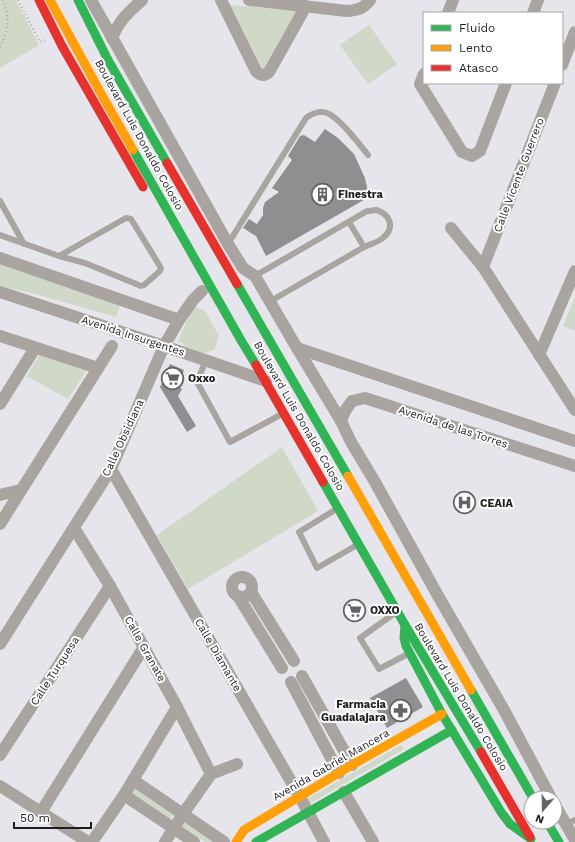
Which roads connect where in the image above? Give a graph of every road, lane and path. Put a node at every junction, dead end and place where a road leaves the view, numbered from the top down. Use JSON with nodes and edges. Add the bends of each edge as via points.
{"nodes":[{"id":1,"x":3,"y":0,"type":"edge"},
{"id":2,"x":39,"y":0,"type":"edge"},
{"id":3,"x":50,"y":0,"type":"edge"},
{"id":4,"x":78,"y":0,"type":"edge"},
{"id":5,"x":91,"y":0,"type":"edge"},
{"id":6,"x":142,"y":0,"type":"edge"},
{"id":7,"x":221,"y":0,"type":"edge"},
{"id":8,"x":249,"y":0,"type":"edge"},
{"id":9,"x":345,"y":0,"type":"edge"},
{"id":10,"x":370,"y":0,"type":"edge"},
{"id":11,"x":453,"y":0,"type":"edge"},
{"id":12,"x":538,"y":0,"type":"edge"},
{"id":13,"x":306,"y":6,"type":"junction"},
{"id":14,"x":325,"y":9,"type":"junction"},
{"id":15,"x":448,"y":12,"type":"edge"},
{"id":16,"x":533,"y":12,"type":"edge"},
{"id":17,"x":575,"y":32,"type":"edge"},
{"id":18,"x":112,"y":38,"type":"junction"},
{"id":19,"x":0,"y":47,"type":"edge"},
{"id":20,"x":563,"y":62,"type":"edge"},
{"id":21,"x":423,"y":76,"type":"edge"},
{"id":22,"x":506,"y":84,"type":"edge"},
{"id":23,"x":555,"y":84,"type":"edge"},
{"id":24,"x":368,"y":154,"type":"dead end"},
{"id":25,"x":148,"y":196,"type":"dead end"},
{"id":26,"x":0,"y":201,"type":"edge"},
{"id":27,"x":348,"y":222,"type":"junction"},
{"id":28,"x":451,"y":228,"type":"dead end"},
{"id":29,"x":0,"y":235,"type":"edge"},
{"id":30,"x":24,"y":244,"type":"junction"},
{"id":31,"x":228,"y":244,"type":"junction"},
{"id":32,"x":364,"y":247,"type":"junction"},
{"id":33,"x":221,"y":255,"type":"junction"},
{"id":34,"x":59,"y":256,"type":"junction"},
{"id":35,"x":0,"y":258,"type":"edge"},
{"id":36,"x":483,"y":267,"type":"junction"},
{"id":37,"x":575,"y":271,"type":"edge"},
{"id":38,"x":255,"y":276,"type":"junction"},
{"id":39,"x":201,"y":287,"type":"joint"},
{"id":40,"x":0,"y":292,"type":"edge"},
{"id":41,"x":269,"y":302,"type":"junction"},
{"id":42,"x":179,"y":320,"type":"junction"},
{"id":43,"x":0,"y":336,"type":"edge"},
{"id":44,"x":242,"y":342,"type":"junction"},
{"id":45,"x":112,"y":346,"type":"dead end"},
{"id":46,"x":164,"y":346,"type":"junction"},
{"id":47,"x":35,"y":348,"type":"junction"},
{"id":48,"x":297,"y":348,"type":"junction"},
{"id":49,"x":539,"y":355,"type":"junction"},
{"id":50,"x":206,"y":360,"type":"junction"},
{"id":51,"x":98,"y":368,"type":"junction"},
{"id":52,"x":266,"y":381,"type":"junction"},
{"id":53,"x":0,"y":404,"type":"edge"},
{"id":54,"x":575,"y":410,"type":"edge"},
{"id":55,"x":283,"y":413,"type":"junction"},
{"id":56,"x":340,"y":421,"type":"junction"},
{"id":57,"x":575,"y":441,"type":"edge"},
{"id":58,"x":575,"y":466,"type":"edge"},
{"id":59,"x":111,"y":469,"type":"junction"},
{"id":60,"x":21,"y":490,"type":"junction"},
{"id":61,"x":0,"y":495,"type":"edge"},
{"id":62,"x":338,"y":508,"type":"junction"},
{"id":63,"x":0,"y":524,"type":"edge"},
{"id":64,"x":74,"y":528,"type":"junction"},
{"id":65,"x":358,"y":544,"type":"junction"},
{"id":66,"x":110,"y":586,"type":"junction"},
{"id":67,"x":251,"y":592,"type":"junction"},
{"id":68,"x":238,"y":596,"type":"junction"},
{"id":69,"x":397,"y":611,"type":"junction"},
{"id":70,"x":405,"y":625,"type":"junction"},
{"id":71,"x":0,"y":644,"type":"edge"},
{"id":72,"x":144,"y":647,"type":"junction"},
{"id":73,"x":409,"y":653,"type":"junction"},
{"id":74,"x":294,"y":661,"type":"junction"},
{"id":75,"x":282,"y":668,"type":"junction"},
{"id":76,"x":302,"y":676,"type":"junction"},
{"id":77,"x":290,"y":682,"type":"junction"},
{"id":78,"x":177,"y":707,"type":"junction"},
{"id":79,"x":442,"y":714,"type":"junction"},
{"id":80,"x":452,"y":730,"type":"junction"},
{"id":81,"x":404,"y":746,"type":"junction"},
{"id":82,"x":0,"y":755,"type":"edge"},
{"id":83,"x":237,"y":764,"type":"dead end"},
{"id":84,"x":352,"y":765,"type":"junction"},
{"id":85,"x":339,"y":773,"type":"junction"},
{"id":86,"x":211,"y":774,"type":"junction"},
{"id":87,"x":133,"y":780,"type":"junction"},
{"id":88,"x":0,"y":786,"type":"edge"},
{"id":89,"x":528,"y":790,"type":"edge"},
{"id":90,"x":547,"y":790,"type":"edge"},
{"id":91,"x":344,"y":792,"type":"junction"},
{"id":92,"x":124,"y":795,"type":"junction"},
{"id":93,"x":300,"y":797,"type":"junction"},
{"id":94,"x":41,"y":812,"type":"junction"},
{"id":95,"x":308,"y":812,"type":"junction"},
{"id":96,"x":183,"y":814,"type":"junction"},
{"id":97,"x":563,"y":814,"type":"edge"},
{"id":98,"x":570,"y":822,"type":"edge"},
{"id":99,"x":174,"y":828,"type":"junction"},
{"id":100,"x":552,"y":830,"type":"edge"},
{"id":101,"x":532,"y":840,"type":"edge"},
{"id":102,"x":575,"y":840,"type":"edge"},
{"id":103,"x":88,"y":842,"type":"edge"},
{"id":104,"x":92,"y":842,"type":"edge"},
{"id":105,"x":165,"y":842,"type":"edge"},
{"id":106,"x":194,"y":842,"type":"edge"},
{"id":107,"x":224,"y":842,"type":"edge"},
{"id":108,"x":236,"y":842,"type":"edge"},
{"id":109,"x":256,"y":842,"type":"edge"},
{"id":110,"x":324,"y":842,"type":"edge"},
{"id":111,"x":373,"y":842,"type":"edge"},
{"id":112,"x":559,"y":842,"type":"edge"}],
"edges":[{"from":1,"to":19,"type":"path","via":[[8,18]]},
{"from":2,"to":25,"type":"main road","via":[[62,46]]},
{"from":3,"to":44,"type":"main road","name":"Boulevard Luis Donaldo Colosio"},
{"from":4,"to":33,"type":"main road","name":"Boulevard Luis Donaldo Colosio","via":[[108,60]]},
{"from":5,"to":18,"type":"street"},
{"from":6,"to":18,"type":"street","via":[[122,19]]},
{"from":7,"to":13,"type":"street","via":[[256,71],[262,75],[269,72]]},
{"from":8,"to":13,"type":"street"},
{"from":9,"to":14,"type":"street"},
{"from":10,"to":14,"type":"street","via":[[358,10]]},
{"from":11,"to":15,"type":"street"},
{"from":12,"to":16,"type":"street"},
{"from":13,"to":14,"type":"street"},
{"from":17,"to":20,"type":"street"},
{"from":18,"to":31,"type":"street"},
{"from":21,"to":22,"type":"street","via":[[420,84],[462,152],[472,156],[480,151]]},
{"from":23,"to":36,"type":"street","name":"Calle Vicente Guerrero"},
{"from":24,"to":31,"type":"lane","via":[[336,117],[322,112],[312,113],[306,118]]},
{"from":26,"to":30,"type":"lane"},
{"from":27,"to":32,"type":"lane"},
{"from":27,"to":32,"type":"lane","via":[[367,211],[376,210],[386,216],[390,224],[385,237]]},
{"from":27,"to":38,"type":"lane"},
{"from":28,"to":36,"type":"street"},
{"from":29,"to":30,"type":"lane"},
{"from":30,"to":34,"type":"lane"},
{"from":31,"to":33,"type":"lane"},
{"from":31,"to":38,"type":"street","via":[[243,268]]},
{"from":32,"to":41,"type":"lane"},
{"from":33,"to":89,"type":"main road","name":"Boulevard Luis Donaldo Colosio"},
{"from":34,"to":34,"type":"lane","via":[[85,263],[141,286],[160,271],[131,219],[128,218]]},
{"from":35,"to":42,"type":"street"},
{"from":36,"to":49,"type":"street"},
{"from":37,"to":49,"type":"street"},
{"from":38,"to":41,"type":"street"},
{"from":39,"to":42,"type":"street","name":"Calle Obsidiana"},
{"from":39,"to":44,"type":"main road"},
{"from":40,"to":46,"type":"street","name":"Avenida Insurgentes"},
{"from":41,"to":48,"type":"street"},
{"from":42,"to":46,"type":"street","name":"Calle Obsidiana"},
{"from":43,"to":47,"type":"street"},
{"from":44,"to":52,"type":"main road","name":"Boulevard Luis Donaldo Colosio"},
{"from":45,"to":51,"type":"street"},
{"from":46,"to":50,"type":"street","name":"Avenida Insurgentes"},
{"from":46,"to":59,"type":"street","name":"Calle Obsidiana"},
{"from":47,"to":51,"type":"street"},
{"from":47,"to":53,"type":"street"},
{"from":48,"to":56,"type":"street"},
{"from":48,"to":57,"type":"street"},
{"from":49,"to":54,"type":"street"},
{"from":50,"to":52,"type":"street","name":"Avenida Insurgentes"},
{"from":50,"to":55,"type":"lane","via":[[197,382],[230,442]]},
{"from":51,"to":60,"type":"street"},
{"from":52,"to":55,"type":"main road","name":"Boulevard Luis Donaldo Colosio"},
{"from":55,"to":62,"type":"main road","name":"Boulevard Luis Donaldo Colosio"},
{"from":56,"to":58,"type":"street","name":"Avenida de las Torres","via":[[352,401],[364,398]]},
{"from":56,"to":90,"type":"street"},
{"from":59,"to":64,"type":"street","name":"Calle Obsidiana"},
{"from":59,"to":93,"type":"street","name":"Calle Diamante"},
{"from":60,"to":61,"type":"street"},
{"from":60,"to":63,"type":"street"},
{"from":62,"to":65,"type":"main road","name":"Boulevard Luis Donaldo Colosio"},
{"from":62,"to":65,"type":"lane","via":[[299,532],[317,568]]},
{"from":64,"to":66,"type":"street","name":"Calle Granate"},
{"from":64,"to":71,"type":"street","name":"Calle Obsidiana"},
{"from":65,"to":69,"type":"main road","name":"Boulevard Luis Donaldo Colosio"},
{"from":66,"to":72,"type":"street","name":"Calle Granate"},
{"from":66,"to":82,"type":"street","name":"Calle Turquesa"},
{"from":67,"to":68,"type":"street","via":[[248,596]]},
{"from":67,"to":68,"type":"street","via":[[252,583],[244,576],[240,577],[232,583],[234,593]]},
{"from":67,"to":74,"type":"street"},
{"from":68,"to":75,"type":"street"},
{"from":69,"to":70,"type":"main road","name":"Boulevard Luis Donaldo Colosio"},
{"from":69,"to":73,"type":"lane","via":[[360,638],[380,669]]},
{"from":70,"to":73,"type":"main road","via":[[404,638]]},
{"from":70,"to":101,"type":"main road","name":"Boulevard Luis Donaldo Colosio"},
{"from":72,"to":78,"type":"street","name":"Calle Granate"},
{"from":72,"to":94,"type":"street"},
{"from":73,"to":79,"type":"main road"},
{"from":74,"to":75,"type":"street"},
{"from":74,"to":76,"type":"street","via":[[301,667]]},
{"from":75,"to":77,"type":"street","via":[[283,677]]},
{"from":76,"to":77,"type":"street","via":[[297,681]]},
{"from":76,"to":84,"type":"street"},
{"from":77,"to":85,"type":"street"},
{"from":78,"to":86,"type":"street","name":"Calle Granate"},
{"from":78,"to":87,"type":"street"},
{"from":79,"to":80,"type":"main road"},
{"from":79,"to":81,"type":"main road","name":"Avenida Gabriel Mancera"},
{"from":80,"to":81,"type":"main road","name":"Avenida Gabriel Mancera"},
{"from":80,"to":101,"type":"main road","via":[[501,812],[510,824]]},
{"from":81,"to":84,"type":"main road","name":"Avenida Gabriel Mancera"},
{"from":81,"to":91,"type":"main road","name":"Avenida Gabriel Mancera"},
{"from":83,"to":86,"type":"street"},
{"from":84,"to":85,"type":"main road","name":"Avenida Gabriel Mancera"},
{"from":85,"to":93,"type":"main road","name":"Avenida Gabriel Mancera"},
{"from":86,"to":96,"type":"street"},
{"from":87,"to":92,"type":"street"},
{"from":87,"to":96,"type":"street"},
{"from":88,"to":94,"type":"street"},
{"from":91,"to":95,"type":"main road","name":"Avenida Gabriel Mancera"},
{"from":91,"to":111,"type":"street"},
{"from":92,"to":99,"type":"street"},
{"from":92,"to":104,"type":"street"},
{"from":93,"to":95,"type":"street","name":"Calle Diamante"},
{"from":93,"to":108,"type":"main road","name":"Avenida Gabriel Mancera","via":[[244,830]]},
{"from":94,"to":103,"type":"street"},
{"from":95,"to":109,"type":"main road","name":"Avenida Gabriel Mancera"},
{"from":95,"to":110,"type":"street","name":"Calle Diamante"},
{"from":96,"to":99,"type":"street"},
{"from":96,"to":107,"type":"street"},
{"from":97,"to":98,"type":"street"},
{"from":98,"to":102,"type":"street"},
{"from":99,"to":105,"type":"street"},
{"from":99,"to":106,"type":"street"},
{"from":100,"to":112,"type":"main road"}]}
